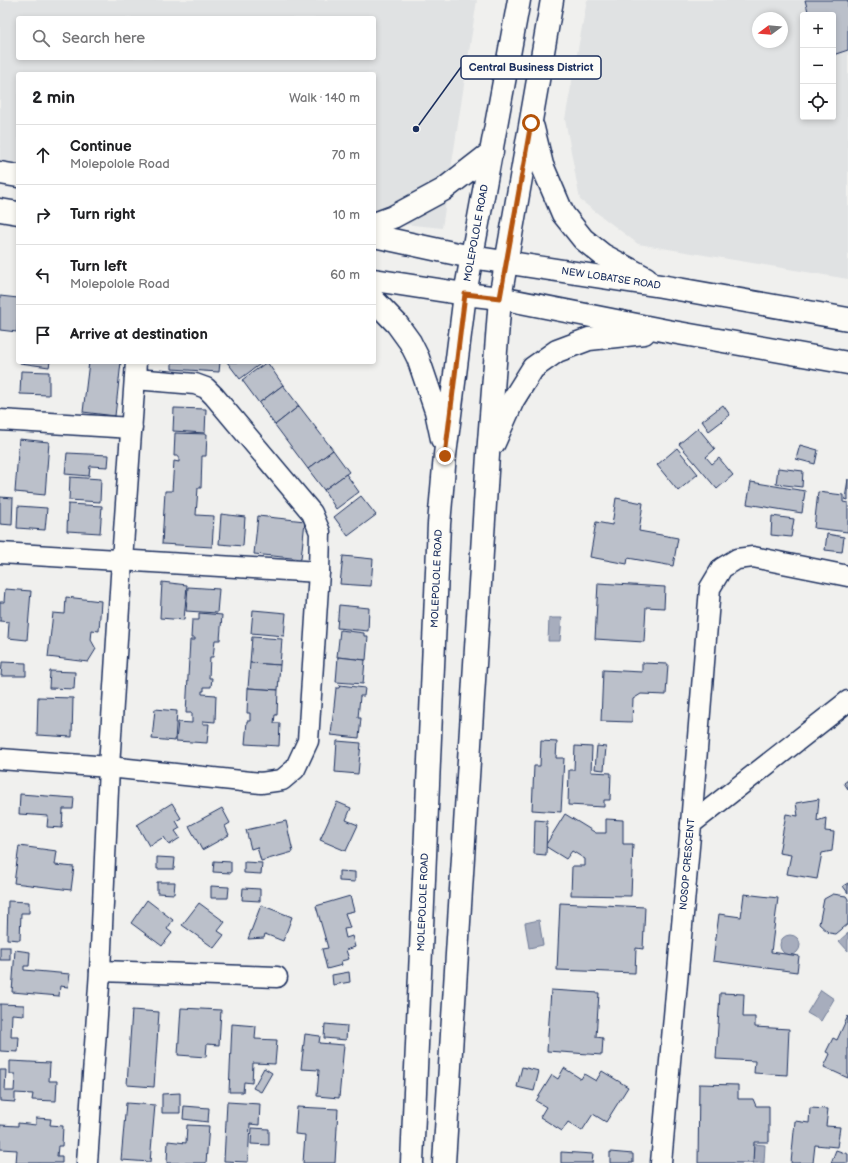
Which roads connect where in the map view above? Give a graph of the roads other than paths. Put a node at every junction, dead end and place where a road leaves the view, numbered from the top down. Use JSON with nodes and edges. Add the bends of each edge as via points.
{"nodes":[{"id":1,"x":520,"y":0,"type":"edge"},
{"id":2,"x":552,"y":0,"type":"edge"},
{"id":3,"x":531,"y":123,"type":"junction"},
{"id":4,"x":492,"y":152,"type":"junction"},
{"id":5,"x":0,"y":173,"type":"edge"},
{"id":6,"x":16,"y":176,"type":"edge"},
{"id":7,"x":0,"y":210,"type":"edge"},
{"id":8,"x":16,"y":213,"type":"edge"},
{"id":9,"x":376,"y":223,"type":"edge"},
{"id":10,"x":376,"y":236,"type":"edge"},
{"id":11,"x":471,"y":257,"type":"junction"},
{"id":12,"x":506,"y":262,"type":"junction"},
{"id":13,"x":376,"y":280,"type":"edge"},
{"id":14,"x":661,"y":286,"type":"junction"},
{"id":15,"x":465,"y":294,"type":"junction"},
{"id":16,"x":500,"y":298,"type":"junction"},
{"id":17,"x":376,"y":302,"type":"edge"},
{"id":18,"x":848,"y":319,"type":"edge"},
{"id":19,"x":667,"y":331,"type":"junction"},
{"id":20,"x":848,"y":363,"type":"edge"},
{"id":21,"x":136,"y":371,"type":"edge"},
{"id":22,"x":0,"y":420,"type":"edge"},
{"id":23,"x":132,"y":428,"type":"junction"},
{"id":24,"x":488,"y":455,"type":"junction"},
{"id":25,"x":445,"y":456,"type":"junction"},
{"id":26,"x":0,"y":553,"type":"edge"},
{"id":27,"x":122,"y":560,"type":"junction"},
{"id":28,"x":319,"y":572,"type":"junction"},
{"id":29,"x":848,"y":576,"type":"edge"},
{"id":30,"x":848,"y":701,"type":"edge"},
{"id":31,"x":0,"y":759,"type":"edge"},
{"id":32,"x":109,"y":767,"type":"junction"},
{"id":33,"x":691,"y":824,"type":"junction"},
{"id":34,"x":100,"y":971,"type":"junction"},
{"id":35,"x":277,"y":977,"type":"dead end"},
{"id":36,"x":87,"y":1163,"type":"edge"},
{"id":37,"x":412,"y":1163,"type":"edge"},
{"id":38,"x":444,"y":1163,"type":"edge"},
{"id":39,"x":661,"y":1163,"type":"edge"}],
"edges":[{"from":1,"to":4,"type":"main road","name":"MOLEPOLOLE ROAD"},
{"from":2,"to":3,"type":"main road"},
{"from":3,"to":12,"type":"main road"},
{"from":3,"to":14,"type":"main road","via":[[542,165],[563,214],[583,239],[603,255]]},
{"from":4,"to":9,"type":"main road","via":[[443,190]]},
{"from":4,"to":11,"type":"main road","name":"MOLEPOLOLE ROAD"},
{"from":5,"to":6,"type":"main road"},
{"from":7,"to":8,"type":"main road"},
{"from":10,"to":11,"type":"main road","name":"NEW LOBATSE ROAD"},
{"from":11,"to":12,"type":"main road","name":"NEW LOBATSE ROAD"},
{"from":11,"to":15,"type":"main road","name":"MOLEPOLOLE ROAD"},
{"from":12,"to":14,"type":"main road","name":"NEW LOBATSE ROAD"},
{"from":12,"to":16,"type":"main road"},
{"from":13,"to":15,"type":"main road"},
{"from":14,"to":18,"type":"main road","name":"NEW LOBATSE ROAD"},
{"from":15,"to":16,"type":"main road"},
{"from":15,"to":25,"type":"main road","name":"MOLEPOLOLE ROAD"},
{"from":16,"to":19,"type":"main road"},
{"from":16,"to":24,"type":"main road"},
{"from":17,"to":25,"type":"main road","via":[[397,324],[418,358],[436,411]]},
{"from":19,"to":20,"type":"main road"},
{"from":19,"to":24,"type":"main road","via":[[589,339],[557,351],[533,368],[513,400]]},
{"from":21,"to":23,"type":"street"},
{"from":21,"to":28,"type":"street","via":[[195,384],[206,388],[214,396],[312,513],[320,532]]},
{"from":22,"to":23,"type":"street"},
{"from":23,"to":27,"type":"street"},
{"from":24,"to":38,"type":"main road"},
{"from":25,"to":37,"type":"main road","name":"MOLEPOLOLE ROAD","via":[[439,524]]},
{"from":26,"to":27,"type":"street"},
{"from":27,"to":28,"type":"street"},
{"from":27,"to":32,"type":"street"},
{"from":28,"to":32,"type":"street","via":[[308,741],[295,769],[282,780],[261,783]]},
{"from":29,"to":33,"type":"street","name":"NOSOP CRESCENT","via":[[753,557],[737,559],[722,568],[710,588]]},
{"from":30,"to":33,"type":"street"},
{"from":31,"to":32,"type":"street"},
{"from":32,"to":34,"type":"street"},
{"from":33,"to":39,"type":"street","name":"NOSOP CRESCENT"},
{"from":34,"to":35,"type":"street"},
{"from":34,"to":36,"type":"street"}]}
